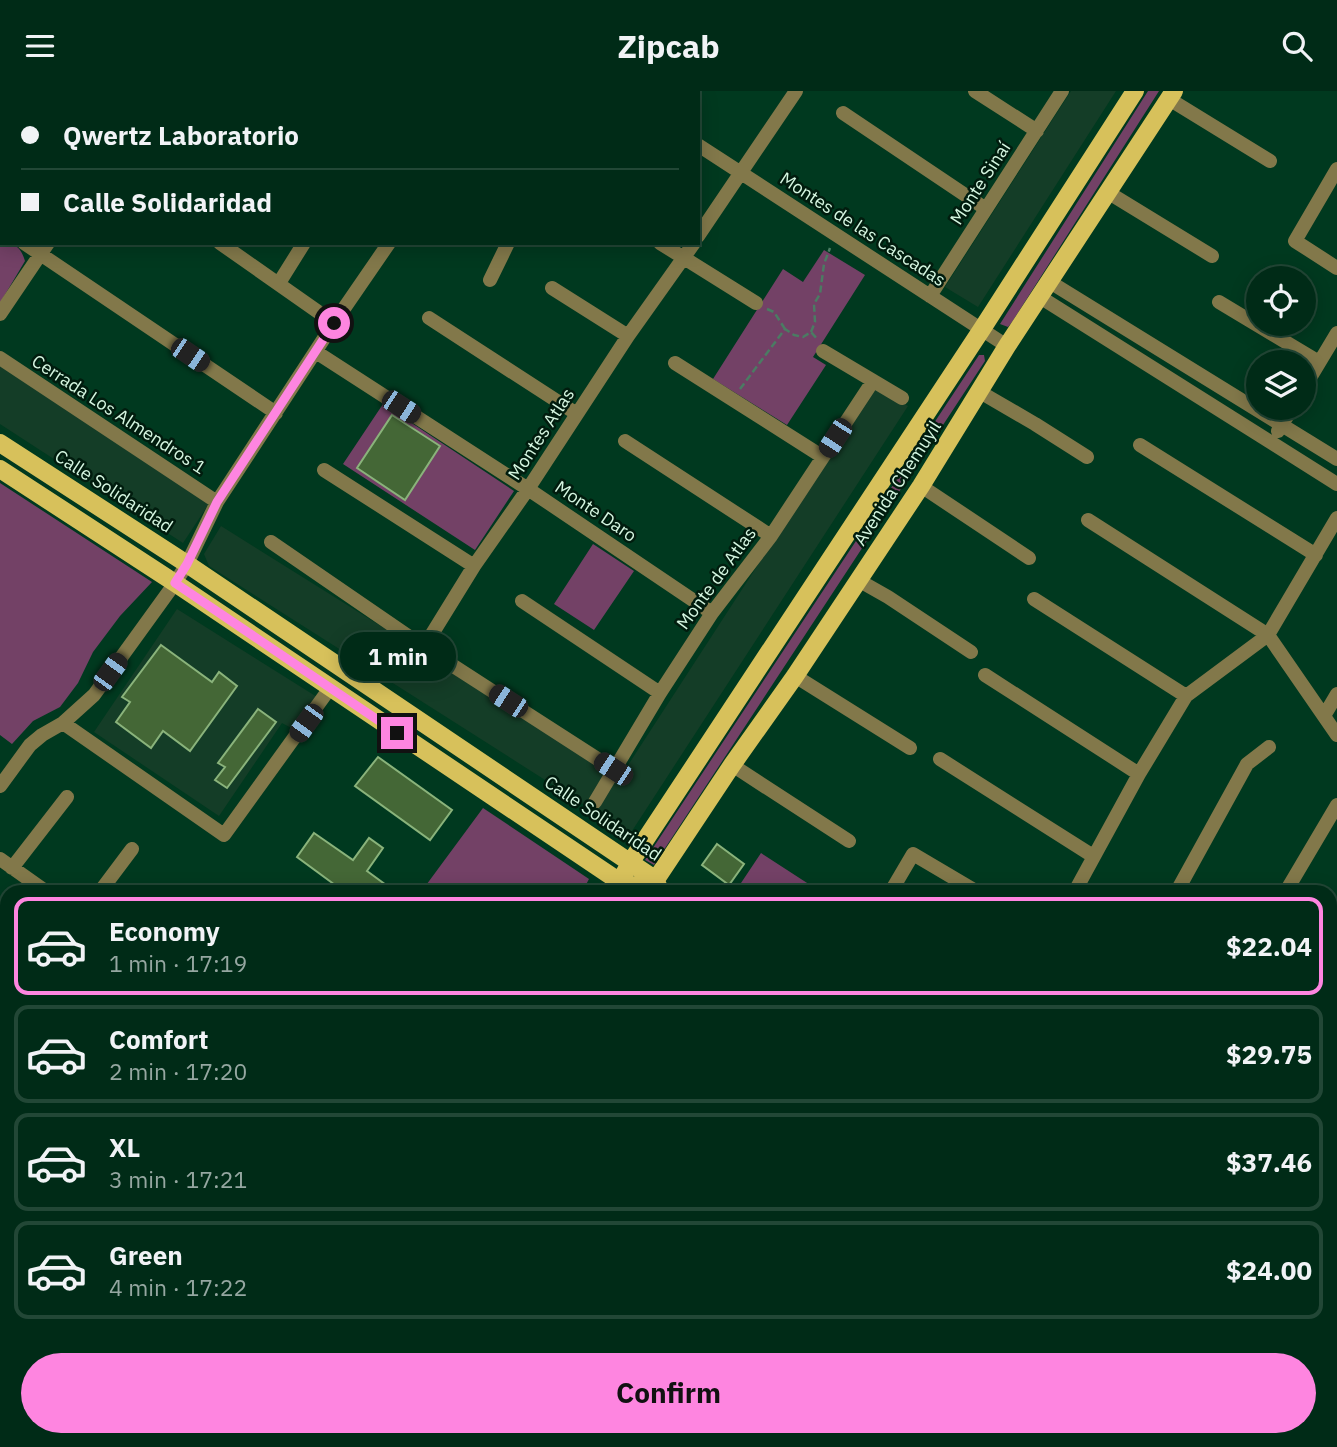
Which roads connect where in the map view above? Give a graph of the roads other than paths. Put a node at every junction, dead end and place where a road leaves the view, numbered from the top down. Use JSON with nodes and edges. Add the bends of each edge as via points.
{"nodes":[{"id":1,"x":796,"y":91,"type":"edge"},
{"id":2,"x":975,"y":91,"type":"edge"},
{"id":3,"x":1062,"y":91,"type":"edge"},
{"id":4,"x":1135,"y":91,"type":"edge"},
{"id":5,"x":1172,"y":95,"type":"edge"},
{"id":6,"x":843,"y":113,"type":"dead end"},
{"id":7,"x":1037,"y":131,"type":"junction"},
{"id":8,"x":700,"y":146,"type":"edge"},
{"id":9,"x":1270,"y":161,"type":"dead end"},
{"id":10,"x":1337,"y":169,"type":"edge"},
{"id":11,"x":740,"y":172,"type":"junction"},
{"id":12,"x":1110,"y":193,"type":"junction"},
{"id":13,"x":986,"y":209,"type":"junction"},
{"id":14,"x":700,"y":233,"type":"edge"},
{"id":15,"x":223,"y":245,"type":"edge"},
{"id":16,"x":303,"y":245,"type":"edge"},
{"id":17,"x":388,"y":245,"type":"edge"},
{"id":18,"x":507,"y":245,"type":"edge"},
{"id":19,"x":663,"y":245,"type":"edge"},
{"id":20,"x":693,"y":245,"type":"edge"},
{"id":21,"x":44,"y":249,"type":"edge"},
{"id":22,"x":1212,"y":256,"type":"dead end"},
{"id":23,"x":684,"y":258,"type":"junction"},
{"id":24,"x":1337,"y":268,"type":"edge"},
{"id":25,"x":490,"y":280,"type":"dead end"},
{"id":26,"x":279,"y":283,"type":"junction"},
{"id":27,"x":552,"y":288,"type":"dead end"},
{"id":28,"x":1045,"y":289,"type":"junction"},
{"id":29,"x":930,"y":296,"type":"junction"},
{"id":30,"x":1219,"y":302,"type":"dead end"},
{"id":31,"x":756,"y":303,"type":"road end"},
{"id":32,"x":0,"y":314,"type":"edge"},
{"id":33,"x":429,"y":318,"type":"dead end"},
{"id":34,"x":334,"y":323,"type":"junction"},
{"id":35,"x":982,"y":330,"type":"junction"},
{"id":36,"x":1337,"y":333,"type":"edge"},
{"id":37,"x":628,"y":336,"type":"junction"},
{"id":38,"x":1007,"y":346,"type":"junction"},
{"id":39,"x":823,"y":351,"type":"road end"},
{"id":40,"x":316,"y":352,"type":"junction"},
{"id":41,"x":0,"y":358,"type":"edge"},
{"id":42,"x":1320,"y":362,"type":"junction"},
{"id":43,"x":674,"y":363,"type":"dead end"},
{"id":44,"x":1316,"y":368,"type":"edge"},
{"id":45,"x":873,"y":381,"type":"junction"},
{"id":46,"x":980,"y":392,"type":"junction"},
{"id":47,"x":902,"y":398,"type":"dead end"},
{"id":48,"x":276,"y":413,"type":"junction"},
{"id":49,"x":577,"y":414,"type":"junction"},
{"id":50,"x":1285,"y":420,"type":"edge"},
{"id":51,"x":1282,"y":425,"type":"junction"},
{"id":52,"x":625,"y":441,"type":"dead end"},
{"id":53,"x":1271,"y":442,"type":"junction"},
{"id":54,"x":0,"y":443,"type":"edge"},
{"id":55,"x":1140,"y":445,"type":"dead end"},
{"id":56,"x":823,"y":457,"type":"junction"},
{"id":57,"x":1087,"y":457,"type":"dead end"},
{"id":58,"x":1337,"y":459,"type":"edge"},
{"id":59,"x":0,"y":469,"type":"edge"},
{"id":60,"x":324,"y":470,"type":"dead end"},
{"id":61,"x":1337,"y":484,"type":"edge"},
{"id":62,"x":921,"y":486,"type":"junction"},
{"id":63,"x":528,"y":489,"type":"junction"},
{"id":64,"x":217,"y":502,"type":"junction"},
{"id":65,"x":1337,"y":518,"type":"edge"},
{"id":66,"x":1088,"y":520,"type":"dead end"},
{"id":67,"x":771,"y":536,"type":"junction"},
{"id":68,"x":271,"y":542,"type":"dead end"},
{"id":69,"x":1316,"y":555,"type":"junction"},
{"id":70,"x":1030,"y":558,"type":"dead end"},
{"id":71,"x":187,"y":564,"type":"junction"},
{"id":72,"x":474,"y":566,"type":"junction"},
{"id":73,"x":858,"y":580,"type":"junction"},
{"id":74,"x":175,"y":583,"type":"junction"},
{"id":75,"x":1034,"y":599,"type":"dead end"},
{"id":76,"x":522,"y":601,"type":"dead end"},
{"id":77,"x":712,"y":613,"type":"junction"},
{"id":78,"x":1268,"y":635,"type":"junction"},
{"id":79,"x":424,"y":647,"type":"junction"},
{"id":80,"x":971,"y":652,"type":"dead end"},
{"id":81,"x":985,"y":675,"type":"dead end"},
{"id":82,"x":795,"y":676,"type":"junction"},
{"id":83,"x":330,"y":688,"type":"junction"},
{"id":84,"x":660,"y":693,"type":"junction"},
{"id":85,"x":1337,"y":694,"type":"edge"},
{"id":86,"x":1186,"y":696,"type":"junction"},
{"id":87,"x":1324,"y":716,"type":"junction"},
{"id":88,"x":63,"y":723,"type":"junction"},
{"id":89,"x":1337,"y":735,"type":"edge"},
{"id":90,"x":1269,"y":747,"type":"dead end"},
{"id":91,"x":910,"y":748,"type":"dead end"},
{"id":92,"x":940,"y":759,"type":"dead end"},
{"id":93,"x":732,"y":765,"type":"junction"},
{"id":94,"x":613,"y":769,"type":"junction"},
{"id":95,"x":1139,"y":774,"type":"junction"},
{"id":96,"x":0,"y":786,"type":"edge"},
{"id":97,"x":67,"y":797,"type":"dead end"},
{"id":98,"x":595,"y":802,"type":"dead end"},
{"id":99,"x":1337,"y":805,"type":"edge"},
{"id":100,"x":849,"y":841,"type":"dead end"},
{"id":101,"x":132,"y":849,"type":"dead end"},
{"id":102,"x":1093,"y":856,"type":"junction"},
{"id":103,"x":6,"y":863,"type":"edge"},
{"id":104,"x":631,"y":863,"type":"junction"},
{"id":105,"x":37,"y":885,"type":"edge"},
{"id":106,"x":105,"y":885,"type":"edge"},
{"id":107,"x":614,"y":885,"type":"edge"},
{"id":108,"x":618,"y":885,"type":"edge"},
{"id":109,"x":651,"y":885,"type":"edge"},
{"id":110,"x":657,"y":885,"type":"edge"},
{"id":111,"x":895,"y":885,"type":"edge"},
{"id":112,"x":965,"y":885,"type":"edge"},
{"id":113,"x":1078,"y":885,"type":"edge"},
{"id":114,"x":1180,"y":885,"type":"edge"},
{"id":115,"x":1290,"y":885,"type":"edge"}],
"edges":[{"from":1,"to":11,"type":"street"},
{"from":2,"to":7,"type":"street"},
{"from":3,"to":7,"type":"street","name":"Monte Sinaí"},
{"from":4,"to":35,"type":"main road","name":"Avenida Chemuyil"},
{"from":5,"to":9,"type":"street"},
{"from":5,"to":12,"type":"main road","name":"Avenida Chemuyil"},
{"from":6,"to":13,"type":"street"},
{"from":7,"to":13,"type":"street","name":"Monte Sinaí"},
{"from":8,"to":11,"type":"street","name":"Montes de las Cascadas"},
{"from":10,"to":24,"type":"street","via":[[1294,241]]},
{"from":11,"to":14,"type":"street"},
{"from":11,"to":29,"type":"street","name":"Montes de las Cascadas"},
{"from":12,"to":22,"type":"street"},
{"from":12,"to":28,"type":"main road","name":"Avenida Chemuyil"},
{"from":13,"to":29,"type":"street","name":"Monte Sinaí"},
{"from":15,"to":26,"type":"street"},
{"from":16,"to":26,"type":"street"},
{"from":17,"to":34,"type":"street"},
{"from":18,"to":25,"type":"street"},
{"from":19,"to":23,"type":"street"},
{"from":20,"to":23,"type":"street","name":"Montes Atlas"},
{"from":21,"to":32,"type":"street"},
{"from":21,"to":48,"type":"street"},
{"from":23,"to":31,"type":"street"},
{"from":23,"to":37,"type":"street","name":"Montes Atlas"},
{"from":26,"to":34,"type":"street"},
{"from":27,"to":37,"type":"street"},
{"from":28,"to":38,"type":"main road","name":"Avenida Chemuyil"},
{"from":28,"to":51,"type":"street"},
{"from":28,"to":53,"type":"street"},
{"from":29,"to":35,"type":"street","name":"Montes de las Cascadas"},
{"from":30,"to":42,"type":"street"},
{"from":33,"to":49,"type":"street"},
{"from":34,"to":40,"type":"street"},
{"from":35,"to":38,"type":"street","name":"Montes de las Cascadas"},
{"from":35,"to":104,"type":"main road","name":"Avenida Chemuyil"},
{"from":36,"to":42,"type":"street"},
{"from":37,"to":49,"type":"street","name":"Montes Atlas"},
{"from":38,"to":46,"type":"main road","name":"Avenida Chemuyil"},
{"from":39,"to":45,"type":"street"},
{"from":40,"to":48,"type":"street"},
{"from":40,"to":63,"type":"street","name":"Monte Daro"},
{"from":41,"to":64,"type":"street","name":"Cerrada Los Almendros 1"},
{"from":42,"to":44,"type":"street"},
{"from":43,"to":56,"type":"street"},
{"from":45,"to":47,"type":"street"},
{"from":45,"to":56,"type":"street","name":"Monte de Atlas"},
{"from":46,"to":57,"type":"street"},
{"from":46,"to":62,"type":"main road","name":"Avenida Chemuyil"},
{"from":48,"to":64,"type":"street"},
{"from":49,"to":63,"type":"street","name":"Montes Atlas"},
{"from":50,"to":51,"type":"street"},
{"from":51,"to":53,"type":"street"},
{"from":51,"to":58,"type":"street"},
{"from":52,"to":67,"type":"street"},
{"from":53,"to":61,"type":"street"},
{"from":54,"to":71,"type":"main road","name":"Calle Solidaridad"},
{"from":55,"to":69,"type":"street"},
{"from":56,"to":67,"type":"street","name":"Monte de Atlas"},
{"from":59,"to":74,"type":"main road","name":"Calle Solidaridad"},
{"from":60,"to":72,"type":"street"},
{"from":62,"to":70,"type":"street"},
{"from":62,"to":73,"type":"main road","name":"Avenida Chemuyil"},
{"from":63,"to":72,"type":"street","name":"Montes Atlas"},
{"from":63,"to":77,"type":"street","name":"Monte Daro"},
{"from":64,"to":71,"type":"street"},
{"from":65,"to":69,"type":"street"},
{"from":66,"to":78,"type":"street"},
{"from":67,"to":77,"type":"street","name":"Monte de Atlas"},
{"from":68,"to":79,"type":"street"},
{"from":69,"to":78,"type":"street"},
{"from":71,"to":74,"type":"street"},
{"from":71,"to":104,"type":"main road","name":"Calle Solidaridad"},
{"from":72,"to":79,"type":"street","name":"Montes Atlas"},
{"from":73,"to":80,"type":"street"},
{"from":73,"to":82,"type":"main road","name":"Avenida Chemuyil"},
{"from":74,"to":83,"type":"main road","name":"Calle Solidaridad"},
{"from":74,"to":88,"type":"street","via":[[94,695]]},
{"from":75,"to":86,"type":"street"},
{"from":76,"to":84,"type":"street"},
{"from":77,"to":84,"type":"street","name":"Monte de Atlas"},
{"from":78,"to":86,"type":"street"},
{"from":78,"to":87,"type":"street"},
{"from":79,"to":94,"type":"street"},
{"from":81,"to":95,"type":"street"},
{"from":82,"to":91,"type":"street"},
{"from":82,"to":93,"type":"main road","name":"Avenida Chemuyil"},
{"from":83,"to":88,"type":"street","via":[[225,835]]},
{"from":83,"to":107,"type":"main road","name":"Calle Solidaridad"},
{"from":84,"to":94,"type":"street","name":"Monte de Atlas"},
{"from":85,"to":87,"type":"street"},
{"from":86,"to":95,"type":"street"},
{"from":87,"to":89,"type":"street"},
{"from":88,"to":96,"type":"street","via":[[30,745]]},
{"from":90,"to":114,"type":"street","via":[[1247,764]]},
{"from":92,"to":102,"type":"street"},
{"from":93,"to":100,"type":"street"},
{"from":93,"to":110,"type":"main road","name":"Avenida Chemuyil"},
{"from":94,"to":98,"type":"street","name":"Monte de Atlas"},
{"from":95,"to":102,"type":"street"},
{"from":97,"to":103,"type":"street"},
{"from":99,"to":115,"type":"street"},
{"from":101,"to":106,"type":"street"},
{"from":102,"to":113,"type":"street"},
{"from":103,"to":105,"type":"street"},
{"from":104,"to":108,"type":"main road","name":"Avenida Chemuyil"},
{"from":104,"to":109,"type":"main road","name":"Calle Solidaridad"},
{"from":111,"to":112,"type":"street","via":[[913,854]]}]}
